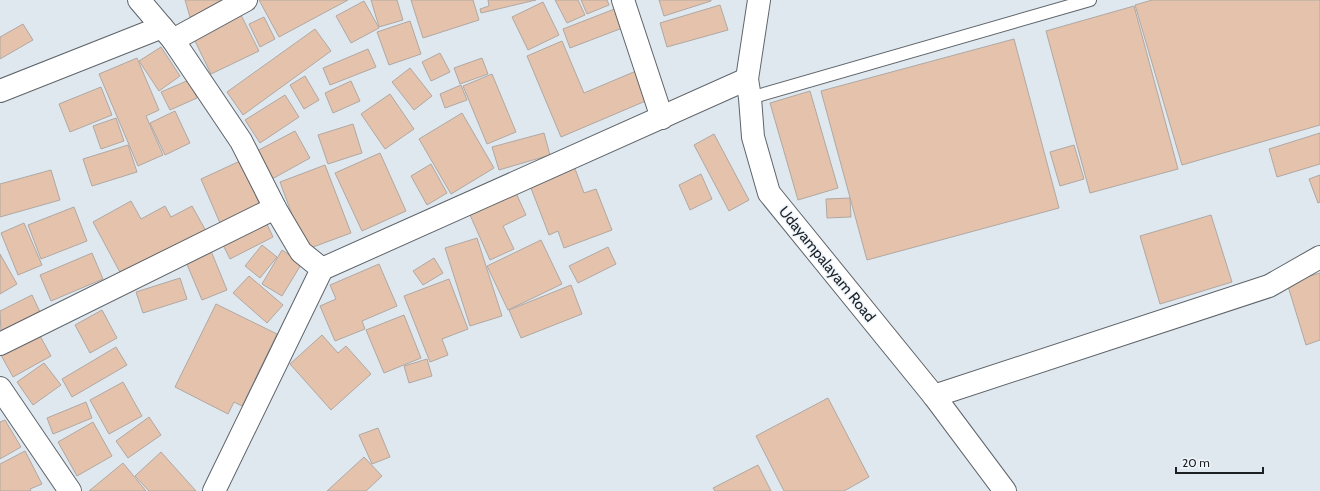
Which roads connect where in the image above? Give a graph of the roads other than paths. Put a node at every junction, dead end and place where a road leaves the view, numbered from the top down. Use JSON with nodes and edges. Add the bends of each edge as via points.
{"nodes":[{"id":1,"x":139,"y":0,"type":"edge"},
{"id":2,"x":246,"y":0,"type":"edge"},
{"id":3,"x":623,"y":0,"type":"edge"},
{"id":4,"x":759,"y":0,"type":"edge"},
{"id":5,"x":1090,"y":0,"type":"edge"},
{"id":6,"x":167,"y":33,"type":"junction"},
{"id":7,"x":749,"y":89,"type":"junction"},
{"id":8,"x":0,"y":91,"type":"edge"},
{"id":9,"x":662,"y":118,"type":"junction"},
{"id":10,"x":274,"y":208,"type":"junction"},
{"id":11,"x":1320,"y":257,"type":"edge"},
{"id":12,"x":322,"y":269,"type":"junction"},
{"id":13,"x":0,"y":344,"type":"edge"},
{"id":14,"x":0,"y":388,"type":"edge"},
{"id":15,"x":934,"y":396,"type":"junction"},
{"id":16,"x":70,"y":491,"type":"edge"},
{"id":17,"x":214,"y":491,"type":"edge"},
{"id":18,"x":1005,"y":491,"type":"edge"}],
"edges":[{"from":1,"to":6,"type":"street"},
{"from":2,"to":6,"type":"street"},
{"from":3,"to":9,"type":"street"},
{"from":4,"to":7,"type":"street","name":"Udayampalayam Road"},
{"from":5,"to":7,"type":"lane"},
{"from":6,"to":8,"type":"street"},
{"from":6,"to":10,"type":"street","via":[[241,141]]},
{"from":7,"to":9,"type":"street"},
{"from":7,"to":15,"type":"street","name":"Udayampalayam Road","via":[[753,137],[769,193]]},
{"from":9,"to":12,"type":"street"},
{"from":10,"to":12,"type":"street","via":[[301,252]]},
{"from":10,"to":13,"type":"street"},
{"from":11,"to":15,"type":"street","via":[[1269,286]]},
{"from":12,"to":17,"type":"street"},
{"from":14,"to":16,"type":"street"},
{"from":15,"to":18,"type":"street","name":"Udayampalayam Road"}]}
